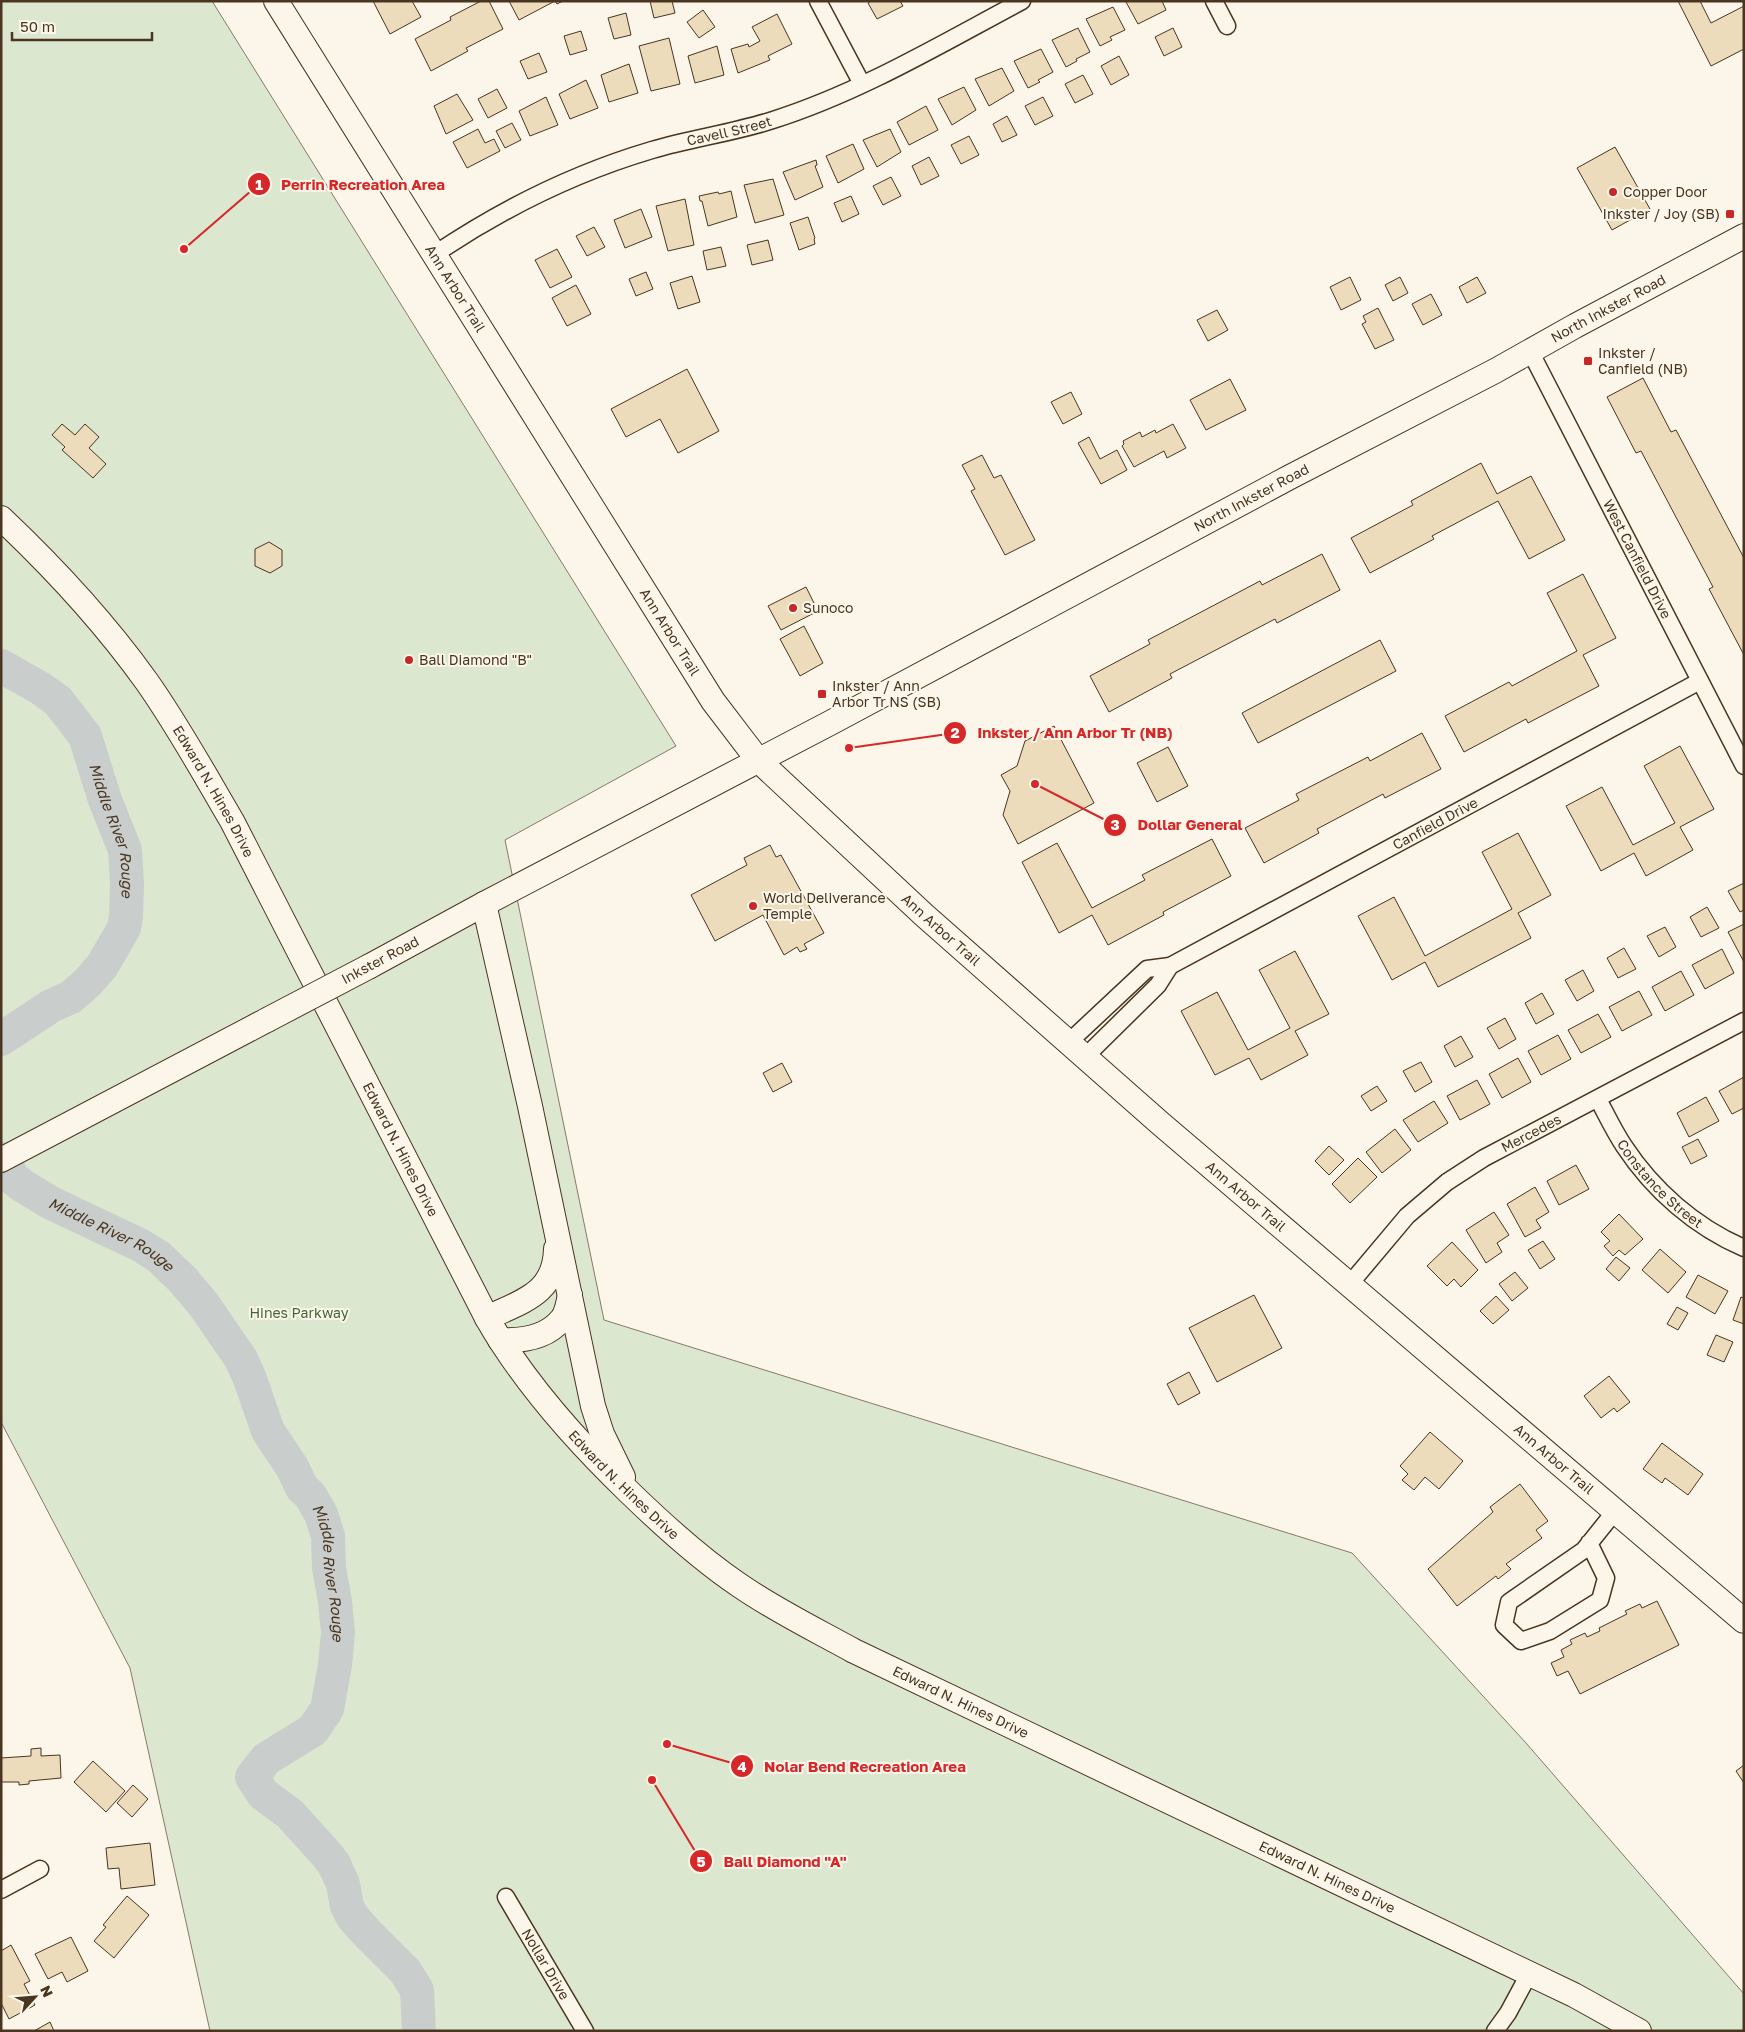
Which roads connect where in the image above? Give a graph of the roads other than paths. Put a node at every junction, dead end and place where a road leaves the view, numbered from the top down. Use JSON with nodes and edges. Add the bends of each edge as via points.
{"nodes":[{"id":1,"x":276,"y":1,"type":"edge"},
{"id":2,"x":818,"y":1,"type":"edge"},
{"id":3,"x":1022,"y":1,"type":"edge"},
{"id":4,"x":1214,"y":1,"type":"edge"},
{"id":5,"x":1226,"y":26,"type":"dead end"},
{"id":6,"x":862,"y":84,"type":"junction"},
{"id":7,"x":1744,"y":236,"type":"edge"},
{"id":8,"x":435,"y":254,"type":"junction"},
{"id":9,"x":1530,"y":352,"type":"junction"},
{"id":10,"x":1,"y":518,"type":"edge"},
{"id":11,"x":1700,"y":681,"type":"junction"},
{"id":12,"x":758,"y":760,"type":"junction"},
{"id":13,"x":1744,"y":766,"type":"edge"},
{"id":14,"x":484,"y":904,"type":"junction"},
{"id":15,"x":1170,"y":966,"type":"junction"},
{"id":16,"x":1744,"y":1021,"type":"edge"},
{"id":17,"x":1077,"y":1049,"type":"junction"},
{"id":18,"x":1598,"y":1099,"type":"junction"},
{"id":19,"x":1,"y":1160,"type":"edge"},
{"id":20,"x":556,"y":1230,"type":"junction"},
{"id":21,"x":1744,"y":1248,"type":"edge"},
{"id":22,"x":1349,"y":1285,"type":"junction"},
{"id":23,"x":570,"y":1295,"type":"junction"},
{"id":24,"x":487,"y":1318,"type":"junction"},
{"id":25,"x":500,"y":1340,"type":"junction"},
{"id":26,"x":1616,"y":1510,"type":"junction"},
{"id":27,"x":658,"y":1520,"type":"junction"},
{"id":28,"x":1589,"y":1543,"type":"junction"},
{"id":29,"x":1744,"y":1621,"type":"edge"},
{"id":30,"x":40,"y":1869,"type":"dead end"},
{"id":31,"x":1,"y":1890,"type":"edge"},
{"id":32,"x":506,"y":1897,"type":"dead end"},
{"id":33,"x":1528,"y":1974,"type":"junction"},
{"id":34,"x":585,"y":2031,"type":"edge"},
{"id":35,"x":1495,"y":2031,"type":"edge"},
{"id":36,"x":1639,"y":2031,"type":"edge"}],
"edges":[{"from":1,"to":8,"type":"street","name":"Ann Arbor Trail"},
{"from":2,"to":6,"type":"street"},
{"from":3,"to":6,"type":"street","name":"Cavell Street"},
{"from":4,"to":5,"type":"street"},
{"from":6,"to":8,"type":"street","name":"Cavell Street","via":[[773,120],[653,149],[580,174],[500,214]]},
{"from":7,"to":9,"type":"street","name":"North Inkster Road"},
{"from":8,"to":12,"type":"street","name":"Ann Arbor Trail","via":[[713,701]]},
{"from":9,"to":11,"type":"street","name":"West Canfield Drive"},
{"from":9,"to":12,"type":"street","name":"North Inkster Road"},
{"from":10,"to":24,"type":"street","name":"Edward N. Hines Drive","via":[[100,621],[147,682],[188,747],[232,821]]},
{"from":11,"to":13,"type":"street","name":"West Canfield Drive"},
{"from":11,"to":15,"type":"street","name":"Canfield Drive"},
{"from":12,"to":14,"type":"street","name":"Inkster Road"},
{"from":12,"to":17,"type":"street","name":"Ann Arbor Trail","via":[[924,915]]},
{"from":14,"to":19,"type":"street","name":"Inkster Road","bridge":true},
{"from":14,"to":20,"type":"street"},
{"from":15,"to":17,"type":"street","name":"Canfield Drive","via":[[1158,985]]},
{"from":15,"to":17,"type":"street","name":"Canfield Drive","via":[[1147,969]]},
{"from":16,"to":18,"type":"street","name":"Mercedes"},
{"from":17,"to":22,"type":"street","name":"Ann Arbor Trail"},
{"from":18,"to":21,"type":"street","name":"Constance Street","via":[[1622,1144],[1651,1181],[1704,1226]]},
{"from":18,"to":22,"type":"street","name":"Mercedes","via":[[1484,1158],[1447,1182],[1407,1216]]},
{"from":20,"to":23,"type":"street"},
{"from":20,"to":24,"type":"street","via":[[556,1259],[546,1285],[534,1295]]},
{"from":22,"to":26,"type":"street","name":"Ann Arbor Trail"},
{"from":23,"to":25,"type":"street","via":[[562,1320],[550,1329],[531,1338]]},
{"from":23,"to":27,"type":"street","via":[[602,1434],[625,1480]]},
{"from":24,"to":25,"type":"street","name":"Edward N. Hines Drive"},
{"from":25,"to":27,"type":"street","name":"Edward N. Hines Drive","via":[[554,1413],[602,1466]]},
{"from":26,"to":28,"type":"street"},
{"from":26,"to":29,"type":"street","name":"Ann Arbor Trail"},
{"from":27,"to":33,"type":"street","name":"Edward N. Hines Drive","via":[[739,1586],[854,1651]]},
{"from":28,"to":28,"type":"street","via":[[1584,1550],[1509,1602],[1504,1625],[1521,1641],[1550,1631],[1600,1600],[1606,1578]]},
{"from":30,"to":31,"type":"street"},
{"from":32,"to":34,"type":"street","name":"Nollar Drive"},
{"from":33,"to":35,"type":"street"},
{"from":33,"to":36,"type":"street","name":"Edward N. Hines Drive"}]}
